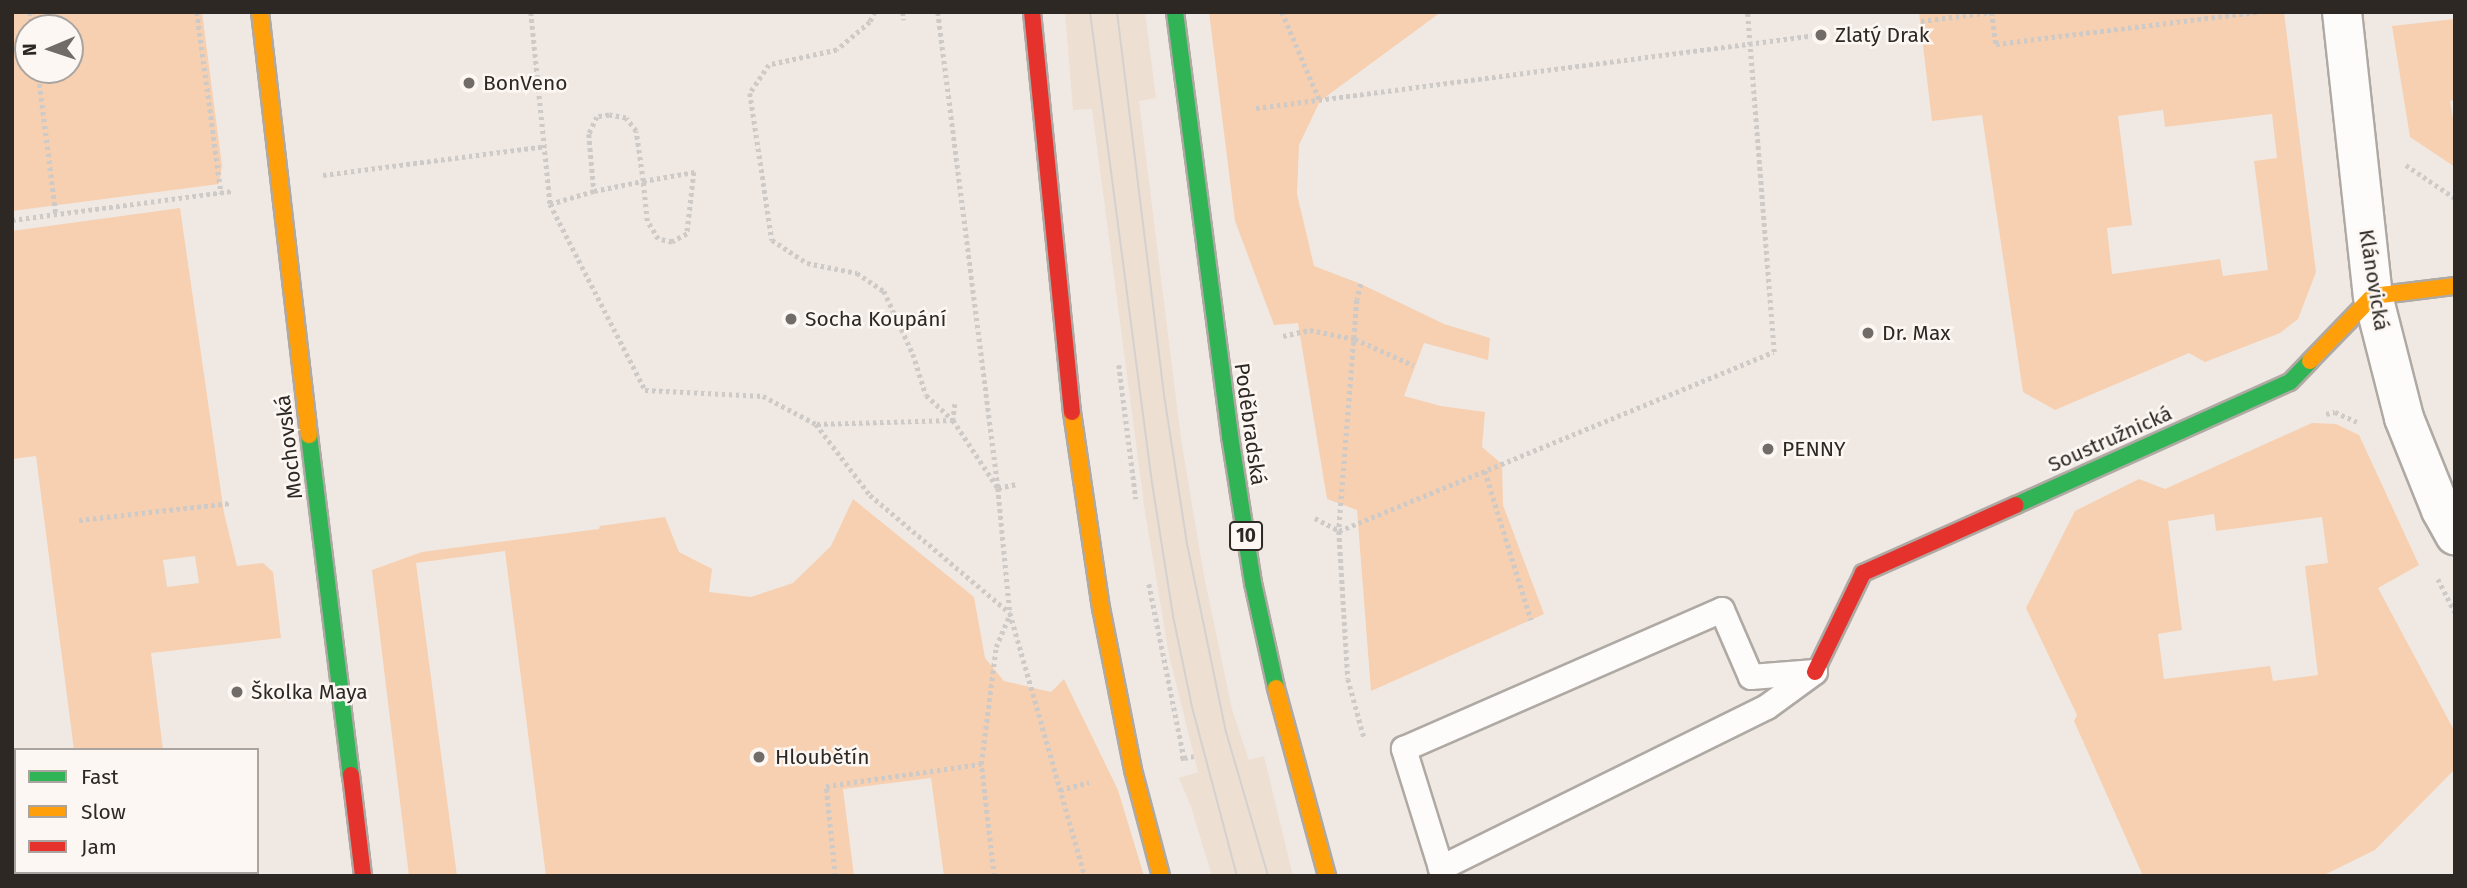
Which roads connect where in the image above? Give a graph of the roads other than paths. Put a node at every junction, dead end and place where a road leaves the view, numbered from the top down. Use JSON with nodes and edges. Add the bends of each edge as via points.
{"nodes":[{"id":1,"x":260,"y":12,"type":"edge"},
{"id":2,"x":1032,"y":12,"type":"edge"},
{"id":3,"x":1175,"y":12,"type":"edge"},
{"id":4,"x":2342,"y":12,"type":"edge"},
{"id":5,"x":2455,"y":286,"type":"edge"},
{"id":6,"x":2373,"y":296,"type":"junction"},
{"id":7,"x":2455,"y":535,"type":"edge"},
{"id":8,"x":1815,"y":673,"type":"junction"},
{"id":9,"x":363,"y":876,"type":"edge"},
{"id":10,"x":1161,"y":876,"type":"edge"},
{"id":11,"x":1327,"y":876,"type":"edge"}],
"edges":[{"from":1,"to":9,"type":"main road","name":"Mochovská"},
{"from":2,"to":10,"type":"main road","via":[[1073,418],[1099,594],[1133,770]]},
{"from":3,"to":11,"type":"main road","name":"Poděbradská","number":"10","via":[[1253,583],[1284,725]]},
{"from":4,"to":6,"type":"street","name":"Klánovická"},
{"from":5,"to":6,"type":"main road"},
{"from":6,"to":7,"type":"street","name":"Klánovická","via":[[2404,418]]},
{"from":6,"to":8,"type":"main road","name":"Soustružnická","via":[[2290,382],[1863,573]]},
{"from":8,"to":8,"type":"lane","via":[[1751,677],[1722,610],[1404,749],[1441,868],[1767,707]]}]}
